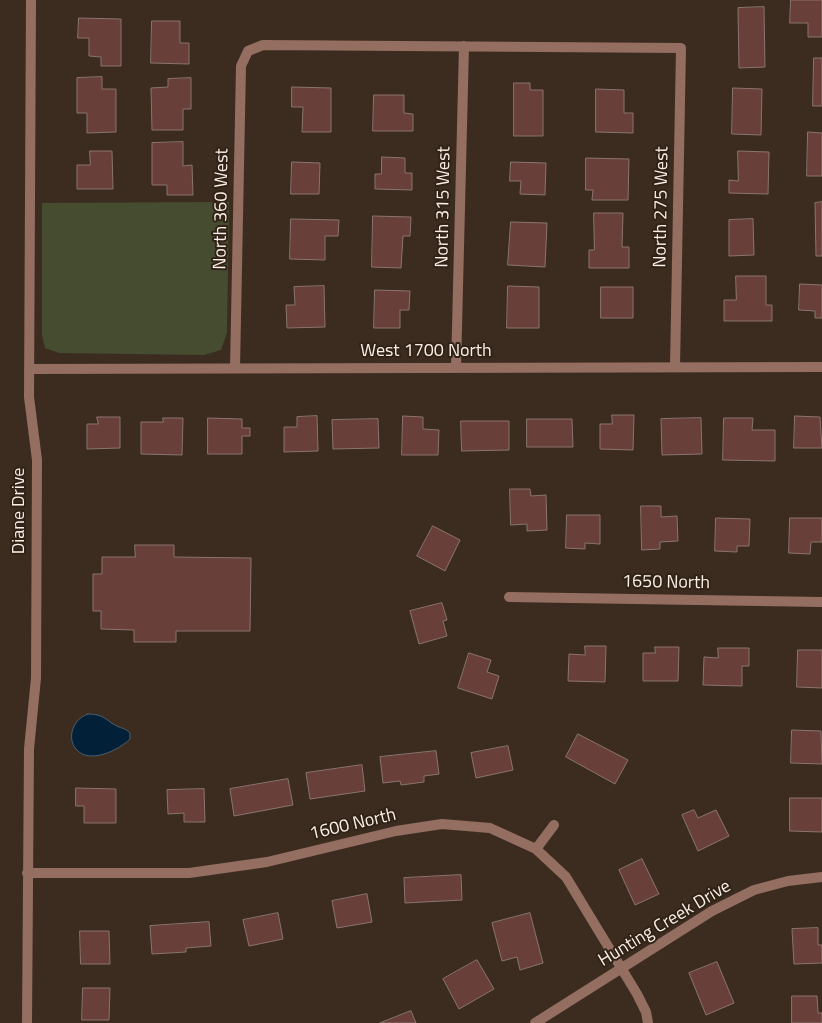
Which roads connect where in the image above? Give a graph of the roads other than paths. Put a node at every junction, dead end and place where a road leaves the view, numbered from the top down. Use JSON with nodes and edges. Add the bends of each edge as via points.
{"nodes":[{"id":1,"x":31,"y":0,"type":"edge"},
{"id":2,"x":464,"y":46,"type":"junction"},
{"id":3,"x":675,"y":367,"type":"junction"},
{"id":4,"x":822,"y":367,"type":"edge"},
{"id":5,"x":235,"y":368,"type":"junction"},
{"id":6,"x":456,"y":368,"type":"junction"},
{"id":7,"x":30,"y":369,"type":"junction"},
{"id":8,"x":509,"y":597,"type":"dead end"},
{"id":9,"x":822,"y":602,"type":"edge"},
{"id":10,"x":554,"y":825,"type":"dead end"},
{"id":11,"x":536,"y":849,"type":"junction"},
{"id":12,"x":27,"y":873,"type":"junction"},
{"id":13,"x":822,"y":877,"type":"edge"},
{"id":14,"x":621,"y":968,"type":"junction"},
{"id":15,"x":27,"y":1023,"type":"edge"},
{"id":16,"x":535,"y":1023,"type":"edge"},
{"id":17,"x":648,"y":1023,"type":"edge"}],
"edges":[{"from":1,"to":7,"type":"street","name":"Diane Drive"},
{"from":2,"to":3,"type":"street","name":"North 275 West","via":[[681,48]]},
{"from":2,"to":5,"type":"street","name":"North 360 West","via":[[263,45],[248,51],[241,66]]},
{"from":2,"to":6,"type":"street","name":"North 315 West"},
{"from":3,"to":4,"type":"street","name":"West 1700 North"},
{"from":3,"to":6,"type":"street","name":"West 1700 North"},
{"from":5,"to":6,"type":"street","name":"West 1700 North"},
{"from":5,"to":7,"type":"street","name":"West 1700 North"},
{"from":7,"to":12,"type":"street","name":"Diane Drive","via":[[29,397],[37,460],[36,678],[29,749]]},
{"from":8,"to":9,"type":"street","name":"1650 North"},
{"from":10,"to":11,"type":"street"},
{"from":11,"to":12,"type":"street","name":"1600 North","via":[[490,828],[442,824],[396,831],[267,862],[189,873]]},
{"from":11,"to":14,"type":"street","name":"1600 North","via":[[566,877]]},
{"from":12,"to":15,"type":"street","name":"Diane Drive"},
{"from":13,"to":14,"type":"street","name":"Hunting Creek Drive","via":[[754,890],[712,911]]},
{"from":14,"to":16,"type":"street","name":"Hunting Creek Drive"},
{"from":14,"to":17,"type":"street","name":"1600 North","via":[[646,1012]]}]}
